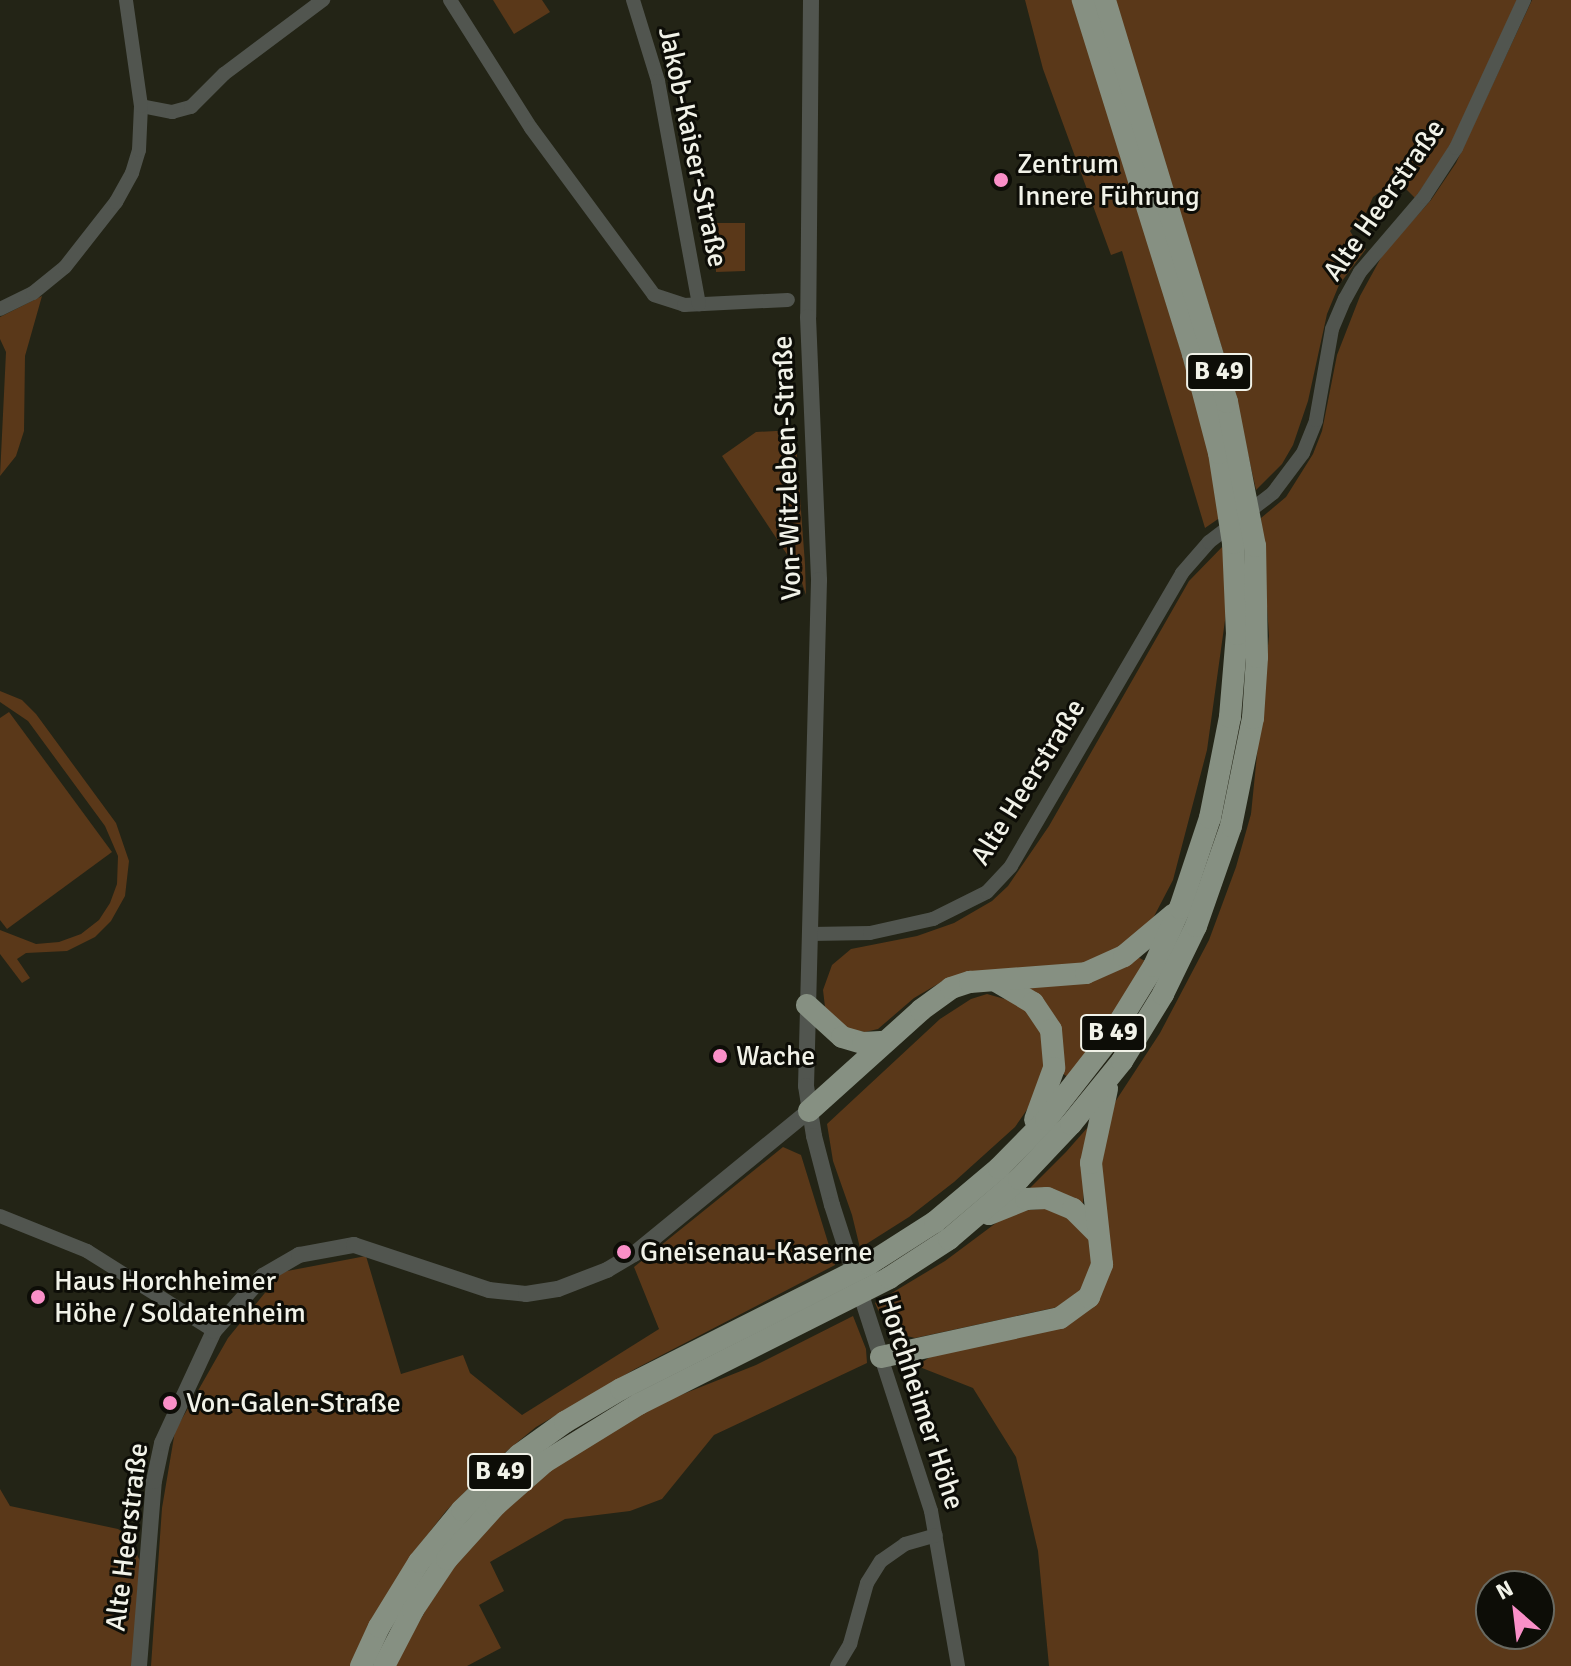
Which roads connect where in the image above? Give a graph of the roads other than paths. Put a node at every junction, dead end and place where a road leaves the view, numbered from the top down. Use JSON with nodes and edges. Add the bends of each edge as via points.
{"nodes":[{"id":1,"x":126,"y":0,"type":"edge"},
{"id":2,"x":323,"y":0,"type":"edge"},
{"id":3,"x":450,"y":0,"type":"edge"},
{"id":4,"x":633,"y":0,"type":"edge"},
{"id":5,"x":811,"y":0,"type":"edge"},
{"id":6,"x":1083,"y":0,"type":"edge"},
{"id":7,"x":1105,"y":0,"type":"edge"},
{"id":8,"x":1524,"y":0,"type":"edge"},
{"id":9,"x":141,"y":106,"type":"junction"},
{"id":10,"x":788,"y":300,"type":"dead end"},
{"id":11,"x":699,"y":304,"type":"junction"},
{"id":12,"x":0,"y":309,"type":"edge"},
{"id":13,"x":1180,"y":908,"type":"junction"},
{"id":14,"x":811,"y":934,"type":"junction"},
{"id":15,"x":995,"y":981,"type":"junction"},
{"id":16,"x":807,"y":1005,"type":"junction"},
{"id":17,"x":885,"y":1042,"type":"junction"},
{"id":18,"x":1111,"y":1076,"type":"junction"},
{"id":19,"x":809,"y":1111,"type":"junction"},
{"id":20,"x":1024,"y":1144,"type":"junction"},
{"id":21,"x":0,"y":1216,"type":"edge"},
{"id":22,"x":969,"y":1223,"type":"junction"},
{"id":23,"x":1099,"y":1236,"type":"junction"},
{"id":24,"x":214,"y":1331,"type":"junction"},
{"id":25,"x":881,"y":1357,"type":"junction"},
{"id":26,"x":936,"y":1535,"type":"junction"},
{"id":27,"x":139,"y":1666,"type":"edge"},
{"id":28,"x":361,"y":1666,"type":"edge"},
{"id":29,"x":384,"y":1666,"type":"edge"},
{"id":30,"x":837,"y":1666,"type":"edge"},
{"id":31,"x":958,"y":1666,"type":"edge"}],
"edges":[{"from":1,"to":9,"type":"street"},
{"from":2,"to":9,"type":"street","via":[[224,74],[191,107],[172,112]]},
{"from":3,"to":11,"type":"street","via":[[513,101],[640,280],[663,299]]},
{"from":4,"to":11,"type":"street","name":"Jakob-Kaiser-Straße","via":[[658,81]]},
{"from":5,"to":14,"type":"street","name":"Von-Witzleben-Straße","via":[[808,331],[819,580]]},
{"from":6,"to":13,"type":"highway","number":"B 49","via":[[1193,354],[1219,453],[1233,543],[1237,634],[1230,717],[1210,818]]},
{"from":7,"to":18,"type":"highway","number":"B 49","via":[[1227,402],[1249,505],[1258,600],[1253,718],[1225,848],[1181,960]]},
{"from":8,"to":14,"type":"street","name":"Alte Heerstraße","via":[[1456,148],[1349,292],[1332,329],[1313,430],[1296,465],[1267,498],[1209,542],[1173,586],[1017,857],[996,883],[960,908],[917,924],[861,934]]},
{"from":9,"to":12,"type":"street","via":[[139,150],[121,196],[51,280]]},
{"from":10,"to":11,"type":"street"},
{"from":13,"to":15,"type":"highway","via":[[1137,947],[1099,968],[1071,976]]},
{"from":13,"to":20,"type":"highway","number":"B 49","via":[[1124,1017],[1078,1082]]},
{"from":14,"to":16,"type":"street"},
{"from":15,"to":17,"type":"highway","via":[[951,988]]},
{"from":15,"to":20,"type":"highway","via":[[1033,1003],[1054,1042],[1052,1078]]},
{"from":16,"to":17,"type":"highway","via":[[842,1037]]},
{"from":16,"to":19,"type":"street"},
{"from":17,"to":19,"type":"highway"},
{"from":18,"to":22,"type":"highway","number":"B 49","via":[[1043,1155]]},
{"from":18,"to":23,"type":"highway","via":[[1091,1163]]},
{"from":19,"to":24,"type":"street","name":"Alte Heerstraße","via":[[663,1232],[607,1270],[575,1284],[542,1293],[510,1293],[452,1279],[368,1248],[339,1246],[274,1267]]},
{"from":19,"to":25,"type":"street","name":"Horchheimer Höhe","via":[[845,1250]]},
{"from":20,"to":28,"type":"highway","number":"B 49","via":[[957,1204],[888,1253],[610,1395],[519,1455],[462,1510],[419,1562]]},
{"from":21,"to":24,"type":"street","via":[[87,1251]]},
{"from":22,"to":23,"type":"highway","via":[[1040,1197],[1073,1209]]},
{"from":22,"to":29,"type":"highway","number":"B 49","via":[[872,1288],[639,1404],[545,1462],[447,1559]]},
{"from":23,"to":25,"type":"highway","via":[[1103,1256],[1098,1281],[1083,1304],[1068,1314]]},
{"from":24,"to":27,"type":"street","name":"Alte Heerstraße","via":[[162,1443],[154,1481]]},
{"from":25,"to":26,"type":"street","name":"Horchheimer Höhe"},
{"from":26,"to":30,"type":"street","via":[[905,1544],[881,1561],[867,1583],[850,1644]]},
{"from":26,"to":31,"type":"street","name":"Horchheimer Höhe"}]}
